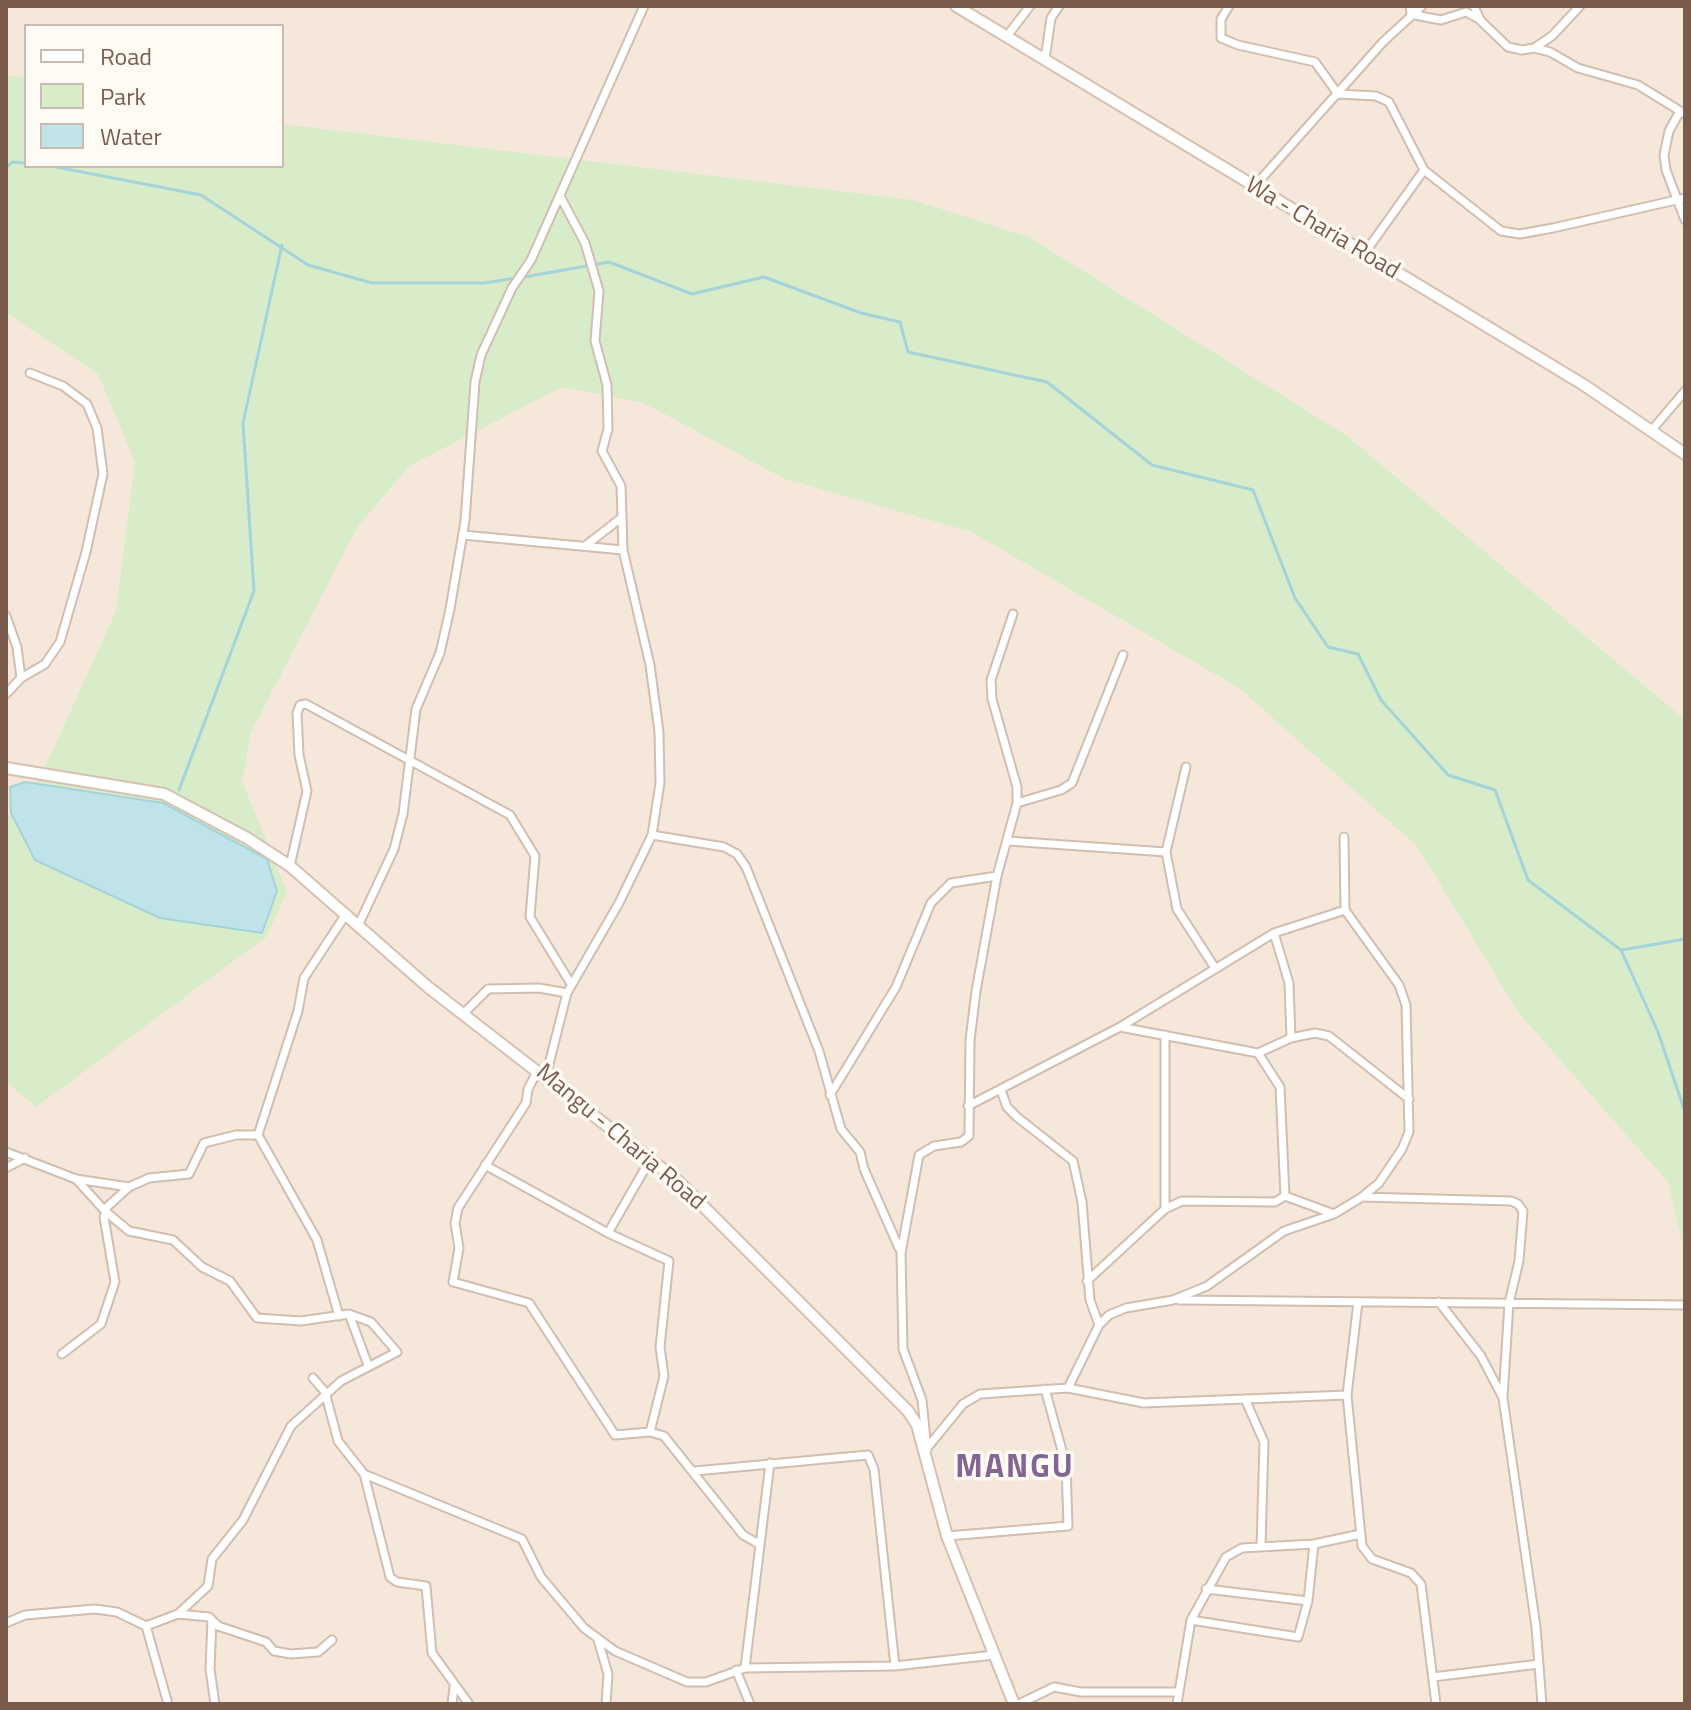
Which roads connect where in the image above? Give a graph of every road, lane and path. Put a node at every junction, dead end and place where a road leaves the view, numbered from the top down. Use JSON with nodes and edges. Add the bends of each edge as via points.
{"nodes":[{"id":1,"x":644,"y":6,"type":"edge"},
{"id":2,"x":956,"y":6,"type":"edge"},
{"id":3,"x":1030,"y":6,"type":"edge"},
{"id":4,"x":1059,"y":6,"type":"edge"},
{"id":5,"x":1229,"y":6,"type":"edge"},
{"id":6,"x":1422,"y":6,"type":"edge"},
{"id":7,"x":1474,"y":6,"type":"edge"},
{"id":8,"x":1580,"y":6,"type":"edge"},
{"id":9,"x":1410,"y":10,"type":"edge"},
{"id":10,"x":1480,"y":20,"type":"junction"},
{"id":11,"x":1007,"y":36,"type":"junction"},
{"id":12,"x":1534,"y":48,"type":"junction"},
{"id":13,"x":1045,"y":59,"type":"junction"},
{"id":14,"x":1338,"y":94,"type":"junction"},
{"id":15,"x":1683,"y":112,"type":"edge"},
{"id":16,"x":1424,"y":170,"type":"junction"},
{"id":17,"x":1253,"y":188,"type":"junction"},
{"id":18,"x":560,"y":196,"type":"junction"},
{"id":19,"x":1680,"y":199,"type":"edge"},
{"id":20,"x":1685,"y":220,"type":"edge"},
{"id":21,"x":1364,"y":254,"type":"junction"},
{"id":22,"x":30,"y":373,"type":"dead end"},
{"id":23,"x":1685,"y":391,"type":"edge"},
{"id":24,"x":1651,"y":431,"type":"junction"},
{"id":25,"x":1685,"y":454,"type":"edge"},
{"id":26,"x":621,"y":518,"type":"junction"},
{"id":27,"x":463,"y":535,"type":"junction"},
{"id":28,"x":585,"y":547,"type":"junction"},
{"id":29,"x":623,"y":550,"type":"junction"},
{"id":30,"x":1013,"y":614,"type":"dead end"},
{"id":31,"x":6,"y":616,"type":"edge"},
{"id":32,"x":1123,"y":655,"type":"dead end"},
{"id":33,"x":21,"y":678,"type":"junction"},
{"id":34,"x":6,"y":694,"type":"edge"},
{"id":35,"x":409,"y":761,"type":"junction"},
{"id":36,"x":1186,"y":767,"type":"dead end"},
{"id":37,"x":6,"y":768,"type":"edge"},
{"id":38,"x":1017,"y":803,"type":"junction"},
{"id":39,"x":652,"y":835,"type":"junction"},
{"id":40,"x":1344,"y":837,"type":"dead end"},
{"id":41,"x":1008,"y":841,"type":"junction"},
{"id":42,"x":1166,"y":852,"type":"junction"},
{"id":43,"x":290,"y":866,"type":"junction"},
{"id":44,"x":997,"y":876,"type":"junction"},
{"id":45,"x":1345,"y":910,"type":"junction"},
{"id":46,"x":346,"y":914,"type":"junction"},
{"id":47,"x":358,"y":926,"type":"junction"},
{"id":48,"x":1274,"y":933,"type":"junction"},
{"id":49,"x":1215,"y":968,"type":"junction"},
{"id":50,"x":571,"y":984,"type":"junction"},
{"id":51,"x":567,"y":993,"type":"junction"},
{"id":52,"x":463,"y":1014,"type":"junction"},
{"id":53,"x":1120,"y":1027,"type":"junction"},
{"id":54,"x":1165,"y":1035,"type":"junction"},
{"id":55,"x":1291,"y":1038,"type":"junction"},
{"id":56,"x":1258,"y":1053,"type":"junction"},
{"id":57,"x":542,"y":1073,"type":"junction"},
{"id":58,"x":1001,"y":1090,"type":"junction"},
{"id":59,"x":830,"y":1095,"type":"junction"},
{"id":60,"x":1409,"y":1099,"type":"junction"},
{"id":61,"x":968,"y":1106,"type":"junction"},
{"id":62,"x":258,"y":1135,"type":"junction"},
{"id":63,"x":6,"y":1152,"type":"edge"},
{"id":64,"x":25,"y":1158,"type":"junction"},
{"id":65,"x":651,"y":1158,"type":"junction"},
{"id":66,"x":485,"y":1165,"type":"junction"},
{"id":67,"x":6,"y":1168,"type":"edge"},
{"id":68,"x":76,"y":1179,"type":"junction"},
{"id":69,"x":129,"y":1187,"type":"junction"},
{"id":70,"x":1285,"y":1196,"type":"junction"},
{"id":71,"x":1362,"y":1197,"type":"junction"},
{"id":72,"x":1165,"y":1209,"type":"junction"},
{"id":73,"x":105,"y":1211,"type":"junction"},
{"id":74,"x":1334,"y":1214,"type":"junction"},
{"id":75,"x":608,"y":1233,"type":"junction"},
{"id":76,"x":901,"y":1253,"type":"junction"},
{"id":77,"x":1087,"y":1281,"type":"junction"},
{"id":78,"x":1173,"y":1300,"type":"junction"},
{"id":79,"x":1358,"y":1302,"type":"junction"},
{"id":80,"x":1439,"y":1302,"type":"junction"},
{"id":81,"x":1509,"y":1303,"type":"junction"},
{"id":82,"x":1685,"y":1305,"type":"edge"},
{"id":83,"x":349,"y":1314,"type":"junction"},
{"id":84,"x":339,"y":1316,"type":"junction"},
{"id":85,"x":1099,"y":1325,"type":"junction"},
{"id":86,"x":62,"y":1354,"type":"dead end"},
{"id":87,"x":368,"y":1365,"type":"junction"},
{"id":88,"x":313,"y":1378,"type":"dead end"},
{"id":89,"x":1068,"y":1388,"type":"junction"},
{"id":90,"x":1045,"y":1389,"type":"junction"},
{"id":91,"x":325,"y":1392,"type":"junction"},
{"id":92,"x":1347,"y":1395,"type":"junction"},
{"id":93,"x":1503,"y":1398,"type":"junction"},
{"id":94,"x":1245,"y":1399,"type":"junction"},
{"id":95,"x":650,"y":1432,"type":"junction"},
{"id":96,"x":927,"y":1448,"type":"junction"},
{"id":97,"x":770,"y":1463,"type":"junction"},
{"id":98,"x":928,"y":1463,"type":"junction"},
{"id":99,"x":695,"y":1471,"type":"junction"},
{"id":100,"x":364,"y":1474,"type":"junction"},
{"id":101,"x":1361,"y":1534,"type":"junction"},
{"id":102,"x":947,"y":1536,"type":"junction"},
{"id":103,"x":759,"y":1544,"type":"junction"},
{"id":104,"x":1314,"y":1544,"type":"junction"},
{"id":105,"x":1261,"y":1546,"type":"junction"},
{"id":106,"x":1206,"y":1589,"type":"junction"},
{"id":107,"x":1308,"y":1601,"type":"junction"},
{"id":108,"x":178,"y":1614,"type":"junction"},
{"id":109,"x":212,"y":1620,"type":"junction"},
{"id":110,"x":1191,"y":1620,"type":"junction"},
{"id":111,"x":6,"y":1623,"type":"edge"},
{"id":112,"x":146,"y":1626,"type":"junction"},
{"id":113,"x":332,"y":1640,"type":"dead end"},
{"id":114,"x":598,"y":1640,"type":"junction"},
{"id":115,"x":994,"y":1655,"type":"junction"},
{"id":116,"x":1539,"y":1664,"type":"junction"},
{"id":117,"x":895,"y":1666,"type":"junction"},
{"id":118,"x":745,"y":1668,"type":"junction"},
{"id":119,"x":736,"y":1670,"type":"junction"},
{"id":120,"x":1433,"y":1677,"type":"junction"},
{"id":121,"x":454,"y":1687,"type":"junction"},
{"id":122,"x":1177,"y":1692,"type":"junction"},
{"id":123,"x":168,"y":1704,"type":"edge"},
{"id":124,"x":215,"y":1704,"type":"edge"},
{"id":125,"x":452,"y":1704,"type":"edge"},
{"id":126,"x":469,"y":1704,"type":"edge"},
{"id":127,"x":606,"y":1704,"type":"edge"},
{"id":128,"x":750,"y":1704,"type":"edge"},
{"id":129,"x":1017,"y":1704,"type":"edge"},
{"id":130,"x":1177,"y":1704,"type":"edge"},
{"id":131,"x":1436,"y":1704,"type":"edge"},
{"id":132,"x":1542,"y":1704,"type":"edge"}],
"edges":[{"from":1,"to":18,"type":"street"},
{"from":2,"to":11,"type":"street","name":"Wa - Charia Road"},
{"from":3,"to":11,"type":"street"},
{"from":4,"to":13,"type":"street","via":[[1051,18]]},
{"from":5,"to":14,"type":"street","via":[[1221,19],[1221,38],[1315,62]]},
{"from":6,"to":9,"type":"street"},
{"from":7,"to":10,"type":"street"},
{"from":8,"to":12,"type":"street"},
{"from":9,"to":10,"type":"street","via":[[1441,20],[1466,12]]},
{"from":9,"to":14,"type":"street"},
{"from":10,"to":12,"type":"street","via":[[1508,47]]},
{"from":11,"to":13,"type":"street","name":"Wa - Charia Road"},
{"from":12,"to":15,"type":"street","via":[[1578,68],[1638,85]]},
{"from":13,"to":17,"type":"street","name":"Wa - Charia Road"},
{"from":14,"to":16,"type":"street","via":[[1389,102]]},
{"from":14,"to":17,"type":"street"},
{"from":15,"to":19,"type":"street","via":[[1669,131],[1664,155]]},
{"from":16,"to":19,"type":"street","via":[[1479,217],[1501,231],[1520,234]]},
{"from":16,"to":21,"type":"street"},
{"from":17,"to":21,"type":"street","name":"Wa - Charia Road"},
{"from":18,"to":26,"type":"street","via":[[597,280],[595,341],[607,385],[608,429],[602,451],[621,486]]},
{"from":18,"to":27,"type":"street","via":[[481,355]]},
{"from":19,"to":20,"type":"street"},
{"from":21,"to":24,"type":"street","name":"Wa - Charia Road"},
{"from":22,"to":33,"type":"street","via":[[63,386],[87,404],[97,428],[103,474],[60,642],[45,664]]},
{"from":23,"to":24,"type":"street"},
{"from":24,"to":25,"type":"street","name":"Wa - Charia Road"},
{"from":26,"to":28,"type":"street"},
{"from":26,"to":29,"type":"street"},
{"from":27,"to":28,"type":"street"},
{"from":27,"to":35,"type":"street","via":[[440,653],[416,709]]},
{"from":28,"to":29,"type":"street"},
{"from":29,"to":39,"type":"street","via":[[650,665],[659,732],[660,783]]},
{"from":30,"to":38,"type":"street","via":[[991,680]]},
{"from":31,"to":33,"type":"street"},
{"from":32,"to":38,"type":"street","via":[[1072,783]]},
{"from":33,"to":34,"type":"street"},
{"from":35,"to":43,"type":"street","via":[[300,705],[299,755],[307,791]]},
{"from":35,"to":47,"type":"street","via":[[394,849]]},
{"from":35,"to":50,"type":"street","via":[[510,815],[535,856],[530,917]]},
{"from":36,"to":42,"type":"street"},
{"from":37,"to":43,"type":"street","name":"Mangu - Charia Road","via":[[164,794]]},
{"from":38,"to":41,"type":"street"},
{"from":39,"to":50,"type":"street"},
{"from":39,"to":59,"type":"street","via":[[724,847],[746,867],[819,1051]]},
{"from":40,"to":45,"type":"street"},
{"from":41,"to":42,"type":"street"},
{"from":41,"to":44,"type":"street"},
{"from":42,"to":49,"type":"street","via":[[1177,909]]},
{"from":43,"to":46,"type":"street","name":"Mangu - Charia Road"},
{"from":44,"to":59,"type":"street","via":[[951,883],[931,903],[896,987]]},
{"from":44,"to":61,"type":"street","via":[[976,991]]},
{"from":45,"to":48,"type":"street"},
{"from":45,"to":60,"type":"street","via":[[1403,995]]},
{"from":46,"to":47,"type":"street","name":"Mangu - Charia Road"},
{"from":46,"to":62,"type":"street","via":[[304,978]]},
{"from":47,"to":52,"type":"street","name":"Mangu - Charia Road"},
{"from":48,"to":49,"type":"street"},
{"from":48,"to":55,"type":"street","via":[[1289,983]]},
{"from":49,"to":53,"type":"street"},
{"from":50,"to":51,"type":"street"},
{"from":51,"to":52,"type":"street","via":[[488,989]]},
{"from":51,"to":57,"type":"street"},
{"from":52,"to":57,"type":"street","name":"Mangu - Charia Road"},
{"from":53,"to":54,"type":"street"},
{"from":53,"to":58,"type":"street"},
{"from":54,"to":56,"type":"street"},
{"from":54,"to":72,"type":"street"},
{"from":55,"to":56,"type":"street"},
{"from":55,"to":60,"type":"street","via":[[1329,1036]]},
{"from":56,"to":70,"type":"street","via":[[1280,1087]]},
{"from":57,"to":65,"type":"street","name":"Mangu - Charia Road"},
{"from":57,"to":66,"type":"street"},
{"from":58,"to":61,"type":"street"},
{"from":58,"to":77,"type":"street","via":[[1017,1117],[1073,1161],[1082,1202]]},
{"from":59,"to":76,"type":"street","via":[[841,1129],[860,1152]]},
{"from":60,"to":71,"type":"street","via":[[1409,1132],[1402,1149],[1379,1183]]},
{"from":61,"to":76,"type":"street","via":[[966,1140],[934,1146],[919,1155]]},
{"from":62,"to":69,"type":"street","via":[[204,1143],[189,1174],[149,1178]]},
{"from":62,"to":84,"type":"street","via":[[317,1240]]},
{"from":63,"to":64,"type":"street"},
{"from":64,"to":67,"type":"street"},
{"from":64,"to":68,"type":"street"},
{"from":65,"to":75,"type":"street"},
{"from":65,"to":98,"type":"street","name":"Mangu - Charia Road","via":[[908,1411]]},
{"from":66,"to":75,"type":"street"},
{"from":66,"to":95,"type":"street","via":[[455,1214],[459,1248],[453,1282],[529,1303],[615,1435]]},
{"from":68,"to":69,"type":"street"},
{"from":68,"to":73,"type":"street"},
{"from":69,"to":73,"type":"street"},
{"from":70,"to":72,"type":"street","via":[[1275,1202],[1182,1201]]},
{"from":70,"to":74,"type":"street"},
{"from":71,"to":74,"type":"street"},
{"from":71,"to":81,"type":"street","via":[[1518,1204],[1523,1211],[1519,1261]]},
{"from":72,"to":77,"type":"street"},
{"from":73,"to":84,"type":"street","via":[[129,1231],[173,1240],[206,1271],[230,1281],[257,1318],[301,1321]]},
{"from":73,"to":86,"type":"street","via":[[115,1282],[101,1324]]},
{"from":74,"to":78,"type":"street","via":[[1284,1231],[1207,1286]]},
{"from":75,"to":95,"type":"street","via":[[665,1256],[671,1268],[660,1347],[664,1376]]},
{"from":76,"to":96,"type":"street","via":[[903,1349],[922,1400]]},
{"from":77,"to":85,"type":"street"},
{"from":78,"to":79,"type":"street"},
{"from":78,"to":85,"type":"street","via":[[1117,1310]]},
{"from":79,"to":80,"type":"street"},
{"from":79,"to":92,"type":"street"},
{"from":80,"to":81,"type":"street"},
{"from":80,"to":93,"type":"street","via":[[1481,1356]]},
{"from":81,"to":82,"type":"street"},
{"from":81,"to":93,"type":"street"},
{"from":83,"to":84,"type":"street"},
{"from":83,"to":87,"type":"street"},
{"from":83,"to":87,"type":"street","via":[[371,1322],[397,1352]]},
{"from":85,"to":89,"type":"street"},
{"from":87,"to":91,"type":"street"},
{"from":88,"to":91,"type":"street"},
{"from":89,"to":90,"type":"street"},
{"from":89,"to":94,"type":"street","via":[[1136,1403]]},
{"from":90,"to":96,"type":"street","via":[[972,1397]]},
{"from":90,"to":102,"type":"street","via":[[1066,1465],[1068,1526]]},
{"from":91,"to":100,"type":"street","via":[[338,1441]]},
{"from":91,"to":108,"type":"street","via":[[284,1435],[243,1520],[212,1559],[208,1586]]},
{"from":92,"to":94,"type":"street"},
{"from":92,"to":101,"type":"street"},
{"from":93,"to":116,"type":"street"},
{"from":94,"to":105,"type":"street","via":[[1264,1442]]},
{"from":95,"to":99,"type":"street","via":[[669,1440]]},
{"from":96,"to":98,"type":"street"},
{"from":97,"to":99,"type":"street"},
{"from":97,"to":103,"type":"street"},
{"from":97,"to":117,"type":"street","via":[[862,1453],[873,1460]]},
{"from":98,"to":102,"type":"street","name":"Mangu - Charia Road"},
{"from":99,"to":103,"type":"street","via":[[743,1535]]},
{"from":100,"to":114,"type":"street","via":[[522,1539],[541,1577]]},
{"from":100,"to":121,"type":"street","via":[[390,1577],[426,1586],[430,1649]]},
{"from":101,"to":104,"type":"street"},
{"from":101,"to":120,"type":"street","via":[[1372,1559],[1411,1573],[1421,1584]]},
{"from":102,"to":115,"type":"street","name":"Mangu - Charia Road"},
{"from":103,"to":118,"type":"street"},
{"from":104,"to":105,"type":"street"},
{"from":104,"to":107,"type":"street"},
{"from":105,"to":106,"type":"street","via":[[1234,1551]]},
{"from":106,"to":107,"type":"street"},
{"from":106,"to":110,"type":"street"},
{"from":107,"to":110,"type":"street","via":[[1298,1637]]},
{"from":108,"to":109,"type":"street"},
{"from":108,"to":112,"type":"street"},
{"from":109,"to":113,"type":"street","via":[[291,1654],[318,1652]]},
{"from":109,"to":124,"type":"street"},
{"from":110,"to":122,"type":"street"},
{"from":111,"to":112,"type":"street","via":[[25,1615],[95,1609],[117,1612]]},
{"from":112,"to":123,"type":"street"},
{"from":114,"to":119,"type":"street","via":[[687,1682],[706,1682]]},
{"from":114,"to":127,"type":"street","via":[[608,1674]]},
{"from":115,"to":117,"type":"street"},
{"from":115,"to":129,"type":"street","name":"Mangu - Charia Road"},
{"from":116,"to":120,"type":"street"},
{"from":116,"to":132,"type":"street"},
{"from":117,"to":118,"type":"street"},
{"from":118,"to":119,"type":"street"},
{"from":119,"to":128,"type":"street"},
{"from":120,"to":131,"type":"street"},
{"from":121,"to":125,"type":"street"},
{"from":121,"to":126,"type":"street"},
{"from":122,"to":129,"type":"street","via":[[1054,1687]]},
{"from":122,"to":130,"type":"street"}]}
